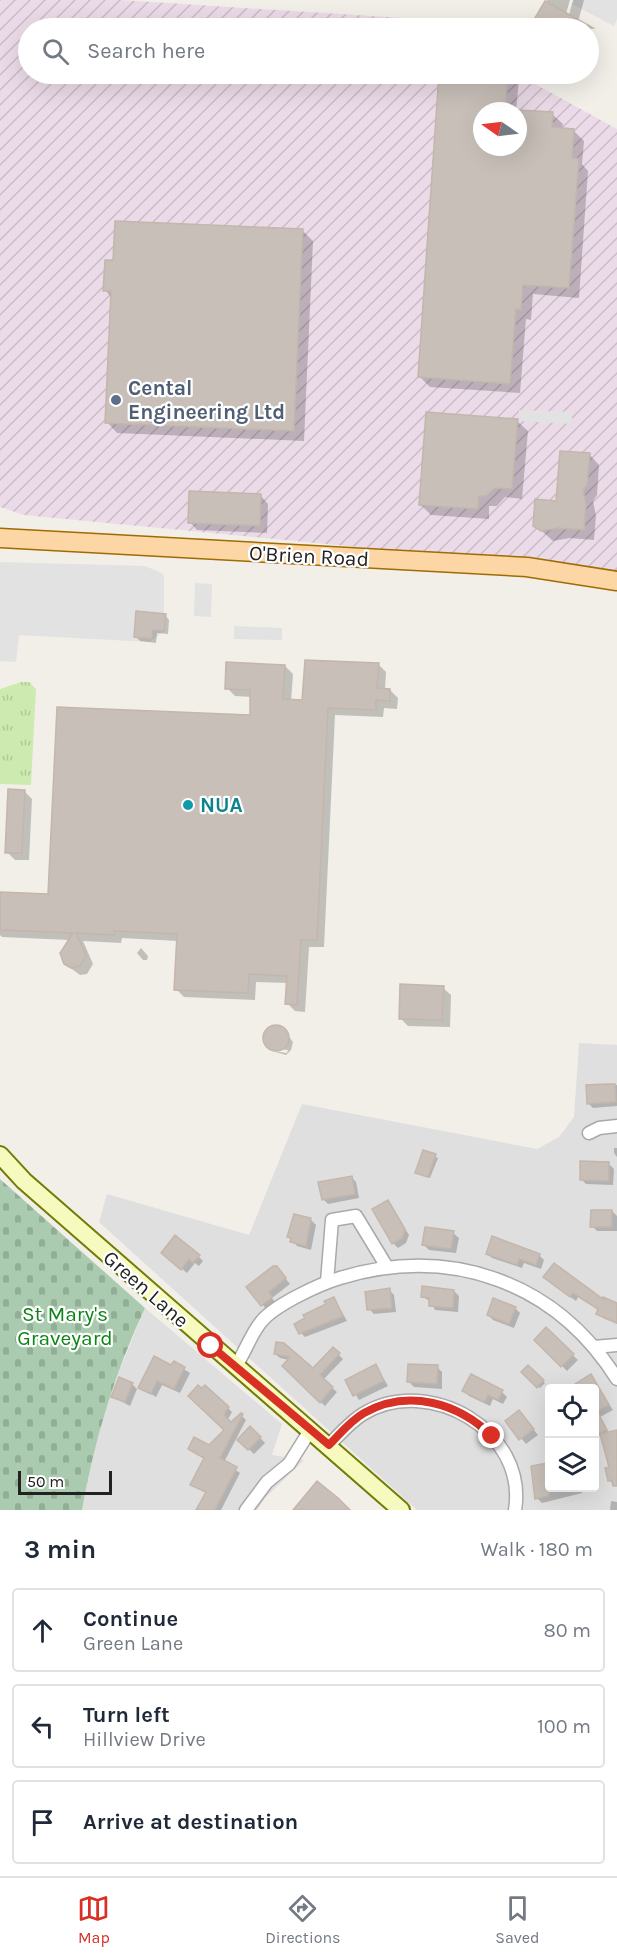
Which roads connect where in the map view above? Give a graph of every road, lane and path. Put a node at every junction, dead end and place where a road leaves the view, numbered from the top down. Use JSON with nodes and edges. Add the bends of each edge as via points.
{"nodes":[{"id":1,"x":0,"y":538,"type":"edge"},
{"id":2,"x":617,"y":581,"type":"edge"},
{"id":3,"x":617,"y":1126,"type":"edge"},
{"id":4,"x":589,"y":1133,"type":"dead end"},
{"id":5,"x":1,"y":1155,"type":"edge"},
{"id":6,"x":387,"y":1267,"type":"junction"},
{"id":7,"x":327,"y":1282,"type":"junction"},
{"id":8,"x":617,"y":1345,"type":"edge"},
{"id":9,"x":594,"y":1347,"type":"junction"},
{"id":10,"x":236,"y":1365,"type":"junction"},
{"id":11,"x":617,"y":1379,"type":"edge"},
{"id":12,"x":311,"y":1429,"type":"junction"},
{"id":13,"x":329,"y":1445,"type":"junction"},
{"id":14,"x":246,"y":1510,"type":"edge"},
{"id":15,"x":401,"y":1510,"type":"edge"},
{"id":16,"x":515,"y":1510,"type":"edge"}],
"edges":[{"from":1,"to":2,"type":"main road","name":"O'Brien Road","via":[[527,567]]},
{"from":3,"to":4,"type":"street"},
{"from":5,"to":10,"type":"main road","name":"Green Lane","via":[[24,1181]]},
{"from":6,"to":7,"type":"street"},
{"from":6,"to":7,"type":"street","via":[[356,1216],[332,1220]]},
{"from":6,"to":9,"type":"street","via":[[442,1266],[517,1287],[543,1302]]},
{"from":7,"to":10,"type":"street","via":[[261,1321]]},
{"from":8,"to":9,"type":"street"},
{"from":9,"to":11,"type":"street"},
{"from":10,"to":12,"type":"main road","name":"Green Lane"},
{"from":12,"to":13,"type":"main road","name":"Green Lane"},
{"from":12,"to":14,"type":"street","via":[[289,1464],[267,1482]]},
{"from":13,"to":15,"type":"main road","name":"Green Lane"},
{"from":13,"to":16,"type":"street","via":[[356,1419],[379,1407],[403,1401],[445,1404],[476,1421],[502,1450],[513,1470]]}]}
